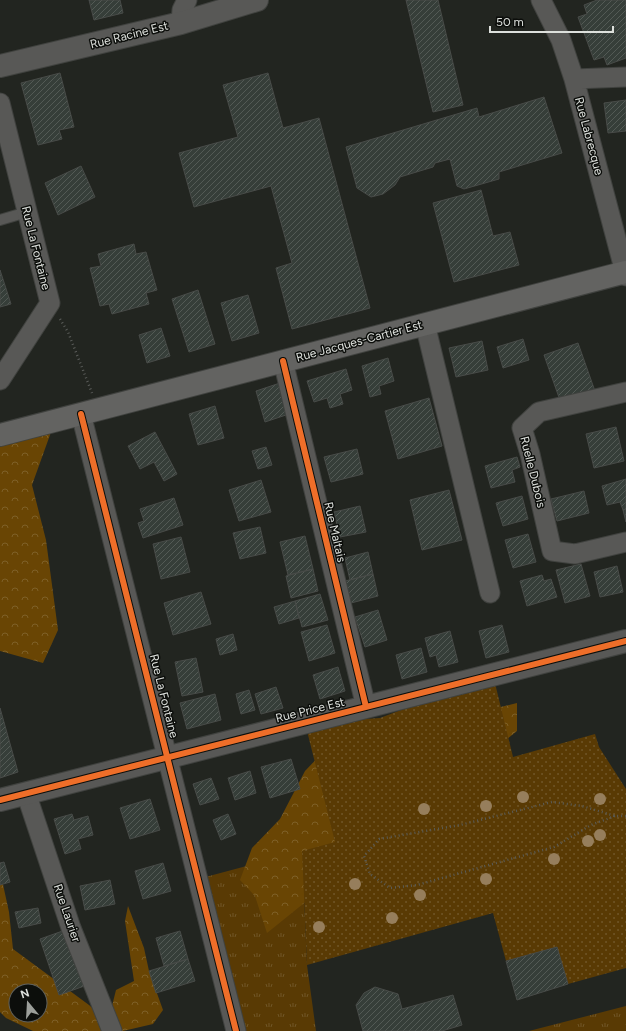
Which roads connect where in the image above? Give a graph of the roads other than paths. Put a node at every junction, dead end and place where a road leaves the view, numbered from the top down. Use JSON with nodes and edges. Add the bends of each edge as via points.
{"nodes":[{"id":1,"x":187,"y":0,"type":"edge"},
{"id":2,"x":257,"y":0,"type":"edge"},
{"id":3,"x":541,"y":0,"type":"edge"},
{"id":4,"x":181,"y":23,"type":"junction"},
{"id":5,"x":0,"y":66,"type":"edge"},
{"id":6,"x":626,"y":77,"type":"edge"},
{"id":7,"x":574,"y":79,"type":"junction"},
{"id":8,"x":0,"y":103,"type":"edge"},
{"id":9,"x":27,"y":212,"type":"junction"},
{"id":10,"x":0,"y":220,"type":"edge"},
{"id":11,"x":626,"y":273,"type":"edge"},
{"id":12,"x":424,"y":324,"type":"junction"},
{"id":13,"x":284,"y":361,"type":"junction"},
{"id":14,"x":0,"y":380,"type":"edge"},
{"id":15,"x":626,"y":392,"type":"edge"},
{"id":16,"x":90,"y":412,"type":"junction"},
{"id":17,"x":0,"y":435,"type":"edge"},
{"id":18,"x":626,"y":542,"type":"edge"},
{"id":19,"x":490,"y":593,"type":"dead end"},
{"id":20,"x":626,"y":641,"type":"edge"},
{"id":21,"x":366,"y":707,"type":"junction"},
{"id":22,"x":168,"y":757,"type":"junction"},
{"id":23,"x":8,"y":798,"type":"edge"},
{"id":24,"x":112,"y":1031,"type":"edge"},
{"id":25,"x":236,"y":1031,"type":"edge"}],
"edges":[{"from":1,"to":4,"type":"street","via":[[182,10]]},
{"from":2,"to":4,"type":"street","name":"Rue Racine Est"},
{"from":3,"to":7,"type":"street","name":"Rue Labrecque","via":[[561,40]]},
{"from":4,"to":5,"type":"street","name":"Rue Racine Est"},
{"from":6,"to":7,"type":"street"},
{"from":7,"to":11,"type":"street","name":"Rue Labrecque"},
{"from":8,"to":9,"type":"street","name":"Rue La Fontaine"},
{"from":9,"to":10,"type":"lane"},
{"from":9,"to":14,"type":"street","name":"Rue La Fontaine","via":[[50,303]]},
{"from":11,"to":12,"type":"main road","name":"Rue Jacques-Cartier Est"},
{"from":12,"to":13,"type":"main road","name":"Rue Jacques-Cartier Est"},
{"from":12,"to":19,"type":"street"},
{"from":13,"to":16,"type":"main road","name":"Rue Jacques-Cartier Est"},
{"from":13,"to":21,"type":"street","name":"Rue Maltais"},
{"from":15,"to":18,"type":"street","name":"Ruelle Dubois","via":[[540,412],[522,428],[552,551],[575,554]]},
{"from":16,"to":17,"type":"main road","name":"Rue Jacques-Cartier Est"},
{"from":16,"to":22,"type":"street","name":"Rue La Fontaine"},
{"from":20,"to":21,"type":"street","name":"Rue Price Est"},
{"from":21,"to":22,"type":"street","name":"Rue Price Est"},
{"from":22,"to":23,"type":"street","name":"Rue Price Est"},
{"from":22,"to":25,"type":"street","name":"Rue La Fontaine"},
{"from":23,"to":24,"type":"street","name":"Rue Laurier","via":[[71,928]]}]}
